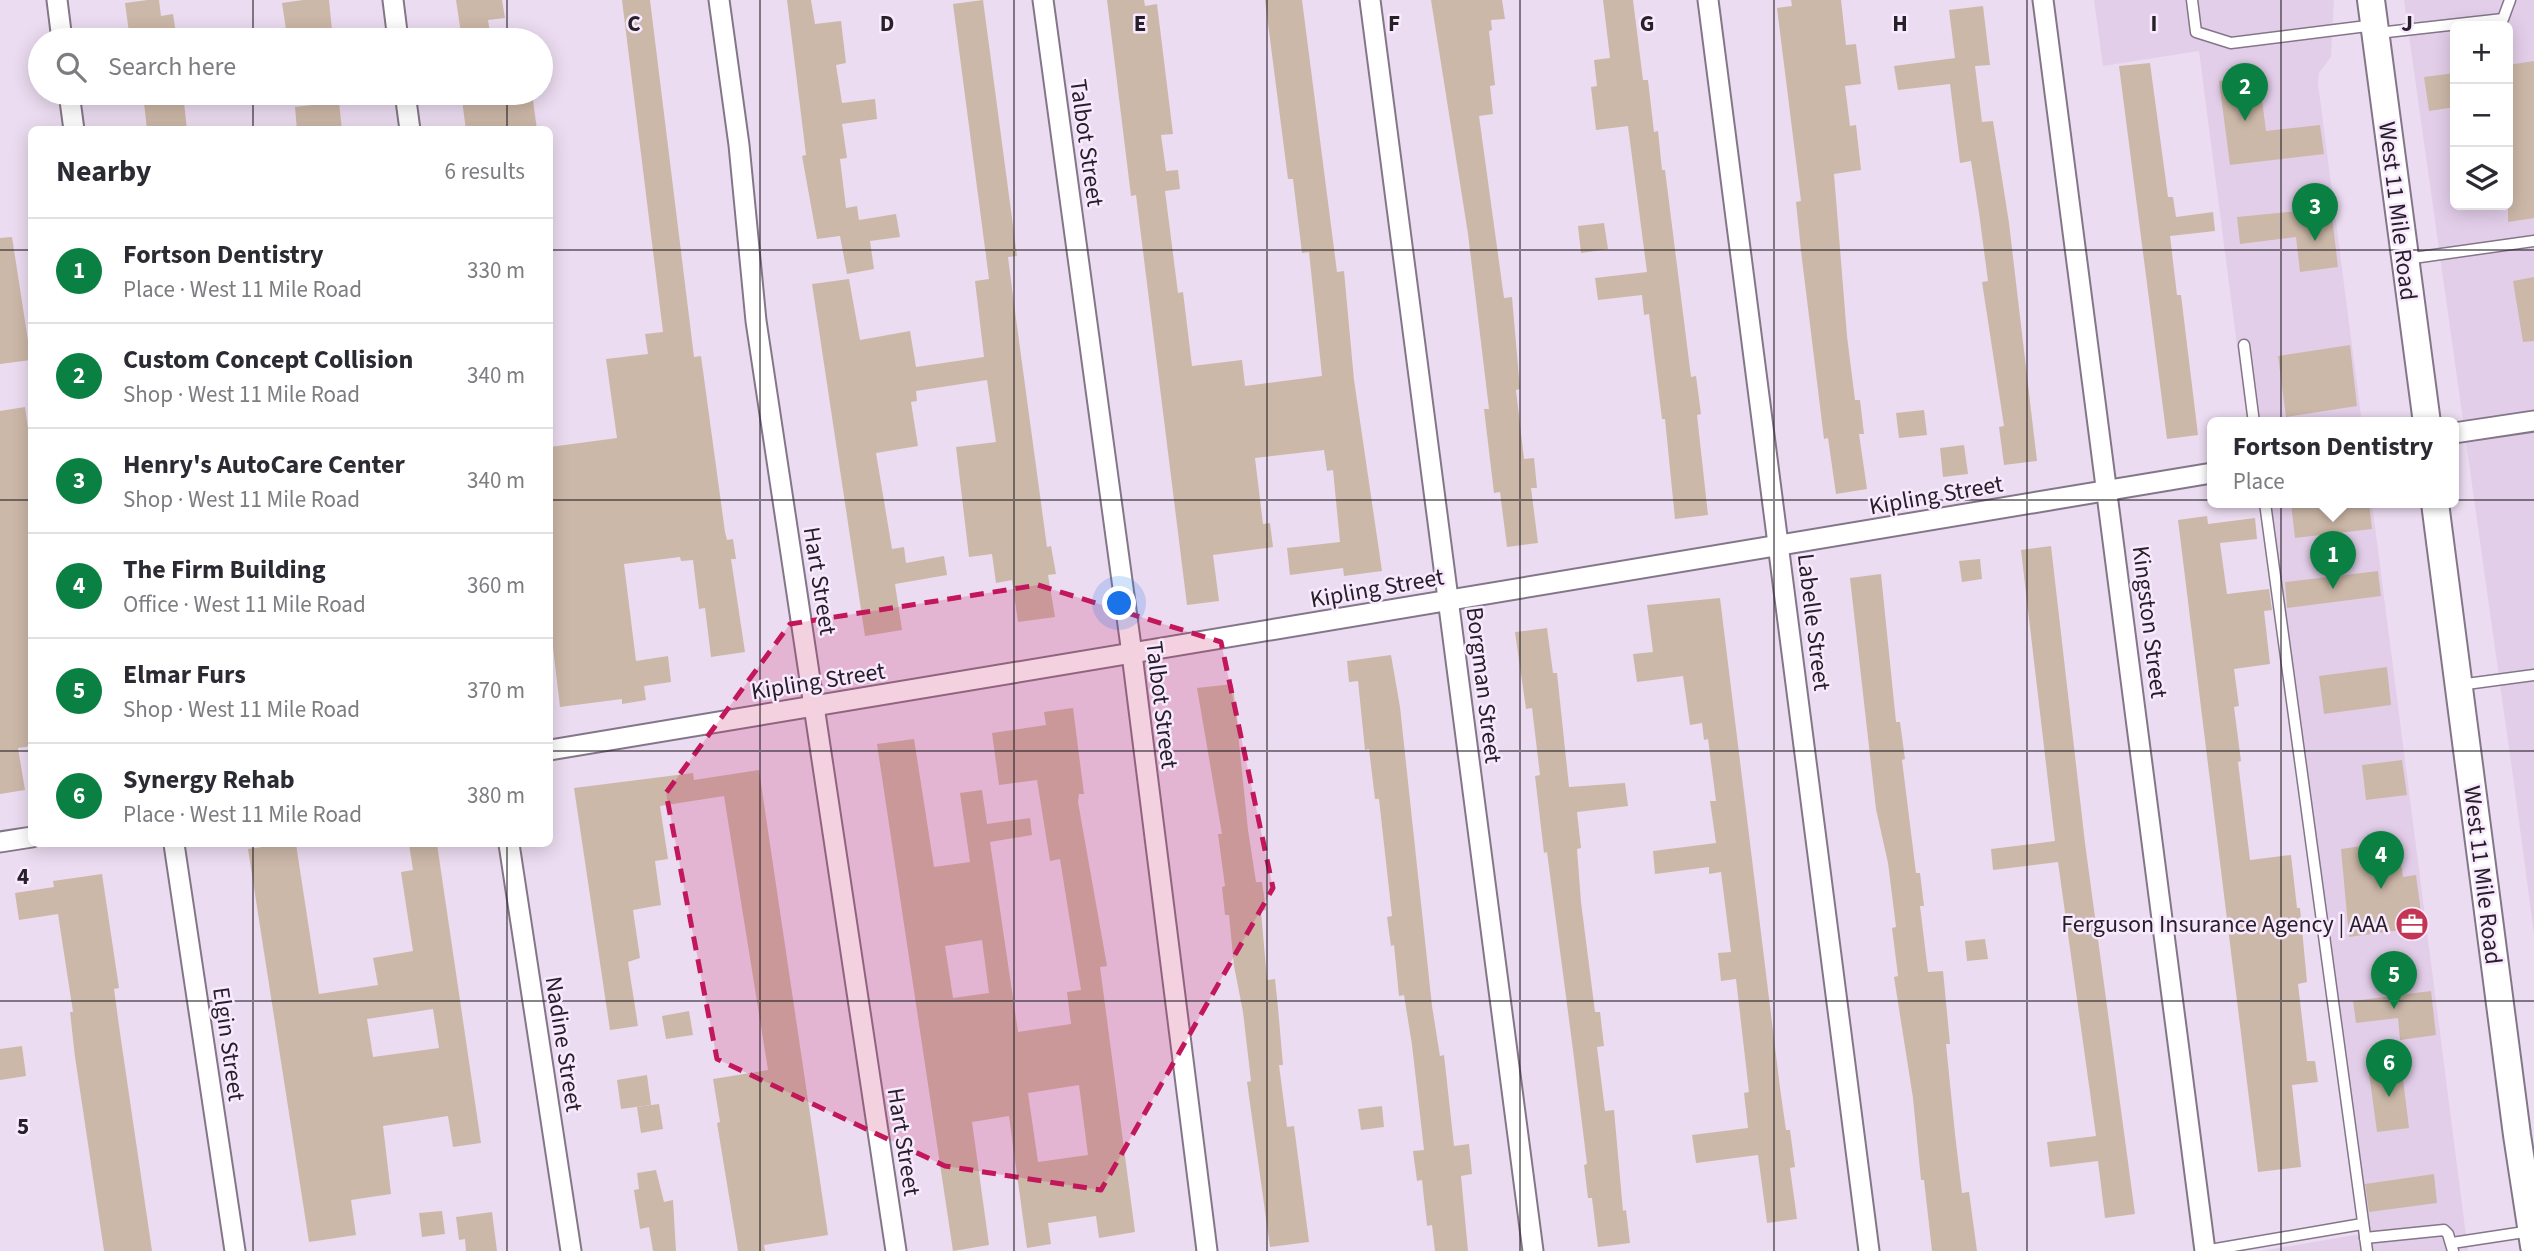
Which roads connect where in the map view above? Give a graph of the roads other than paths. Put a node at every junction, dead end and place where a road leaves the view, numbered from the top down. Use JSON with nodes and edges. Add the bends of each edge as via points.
{"nodes":[{"id":1,"x":57,"y":0,"type":"edge"},
{"id":2,"x":393,"y":0,"type":"edge"},
{"id":3,"x":719,"y":0,"type":"edge"},
{"id":4,"x":1043,"y":0,"type":"edge"},
{"id":5,"x":1370,"y":0,"type":"edge"},
{"id":6,"x":1708,"y":0,"type":"edge"},
{"id":7,"x":2043,"y":0,"type":"edge"},
{"id":8,"x":2192,"y":0,"type":"edge"},
{"id":9,"x":2510,"y":0,"type":"edge"},
{"id":10,"x":2374,"y":19,"type":"edge"},
{"id":11,"x":60,"y":28,"type":"edge"},
{"id":12,"x":396,"y":28,"type":"edge"},
{"id":13,"x":71,"y":105,"type":"edge"},
{"id":14,"x":407,"y":105,"type":"edge"},
{"id":15,"x":73,"y":126,"type":"edge"},
{"id":16,"x":409,"y":126,"type":"edge"},
{"id":17,"x":2534,"y":241,"type":"edge"},
{"id":18,"x":2405,"y":259,"type":"junction"},
{"id":19,"x":2244,"y":345,"type":"dead end"},
{"id":20,"x":2253,"y":417,"type":"edge"},
{"id":21,"x":2426,"y":417,"type":"edge"},
{"id":22,"x":2534,"y":421,"type":"edge"},
{"id":23,"x":2459,"y":432,"type":"edge"},
{"id":24,"x":2207,"y":474,"type":"edge"},
{"id":25,"x":2109,"y":490,"type":"junction"},
{"id":26,"x":2266,"y":508,"type":"edge"},
{"id":27,"x":2436,"y":508,"type":"edge"},
{"id":28,"x":1780,"y":545,"type":"junction"},
{"id":29,"x":1448,"y":600,"type":"junction"},
{"id":30,"x":1132,"y":654,"type":"junction"},
{"id":31,"x":2534,"y":675,"type":"edge"},
{"id":32,"x":2458,"y":685,"type":"junction"},
{"id":33,"x":814,"y":706,"type":"junction"},
{"id":34,"x":553,"y":750,"type":"edge"},
{"id":35,"x":28,"y":838,"type":"edge"},
{"id":36,"x":0,"y":842,"type":"edge"},
{"id":37,"x":174,"y":847,"type":"edge"},
{"id":38,"x":509,"y":847,"type":"edge"},
{"id":39,"x":2362,"y":1224,"type":"junction"},
{"id":40,"x":2365,"y":1238,"type":"junction"},
{"id":41,"x":2533,"y":1238,"type":"edge"},
{"id":42,"x":2452,"y":1247,"type":"edge"},
{"id":43,"x":235,"y":1251,"type":"edge"},
{"id":44,"x":571,"y":1251,"type":"edge"},
{"id":45,"x":896,"y":1251,"type":"edge"},
{"id":46,"x":1207,"y":1251,"type":"edge"},
{"id":47,"x":1533,"y":1251,"type":"edge"},
{"id":48,"x":1869,"y":1251,"type":"edge"},
{"id":49,"x":2204,"y":1251,"type":"edge"},
{"id":50,"x":2367,"y":1251,"type":"edge"}],
"edges":[{"from":1,"to":11,"type":"street"},
{"from":2,"to":12,"type":"street"},
{"from":3,"to":33,"type":"street","name":"Hart Street","via":[[739,145],[749,275]]},
{"from":4,"to":30,"type":"street","name":"Talbot Street"},
{"from":5,"to":29,"type":"street","name":"Borgman Street"},
{"from":6,"to":28,"type":"street","name":"Labelle Street"},
{"from":7,"to":25,"type":"street","name":"Kingston Street"},
{"from":8,"to":10,"type":"lane","via":[[2196,32],[2231,43]]},
{"from":9,"to":10,"type":"lane","via":[[2503,19]]},
{"from":10,"to":18,"type":"main road","name":"West 11 Mile Road"},
{"from":13,"to":15,"type":"street"},
{"from":14,"to":16,"type":"street"},
{"from":17,"to":18,"type":"lane"},
{"from":18,"to":21,"type":"main road","name":"West 11 Mile Road"},
{"from":19,"to":20,"type":"lane"},
{"from":22,"to":23,"type":"street"},
{"from":24,"to":25,"type":"street","name":"Kipling Street"},
{"from":25,"to":28,"type":"street","name":"Kipling Street"},
{"from":25,"to":49,"type":"street","name":"Kingston Street"},
{"from":26,"to":39,"type":"lane"},
{"from":27,"to":32,"type":"main road","name":"West 11 Mile Road"},
{"from":28,"to":29,"type":"street","name":"Kipling Street"},
{"from":28,"to":48,"type":"street","name":"Labelle Street"},
{"from":29,"to":30,"type":"street","name":"Kipling Street"},
{"from":29,"to":47,"type":"street","name":"Borgman Street"},
{"from":30,"to":33,"type":"street","name":"Kipling Street"},
{"from":30,"to":46,"type":"street","name":"Talbot Street"},
{"from":31,"to":32,"type":"lane"},
{"from":32,"to":41,"type":"main road","name":"West 11 Mile Road"},
{"from":33,"to":34,"type":"street","name":"Kipling Street"},
{"from":33,"to":45,"type":"street","name":"Hart Street"},
{"from":35,"to":36,"type":"street"},
{"from":37,"to":43,"type":"street","name":"Elgin Street"},
{"from":38,"to":44,"type":"street","name":"Nadine Street"},
{"from":39,"to":40,"type":"lane"},
{"from":39,"to":49,"type":"lane"},
{"from":40,"to":42,"type":"lane","via":[[2444,1230]]},
{"from":40,"to":50,"type":"lane"},
{"from":41,"to":42,"type":"lane"}]}
